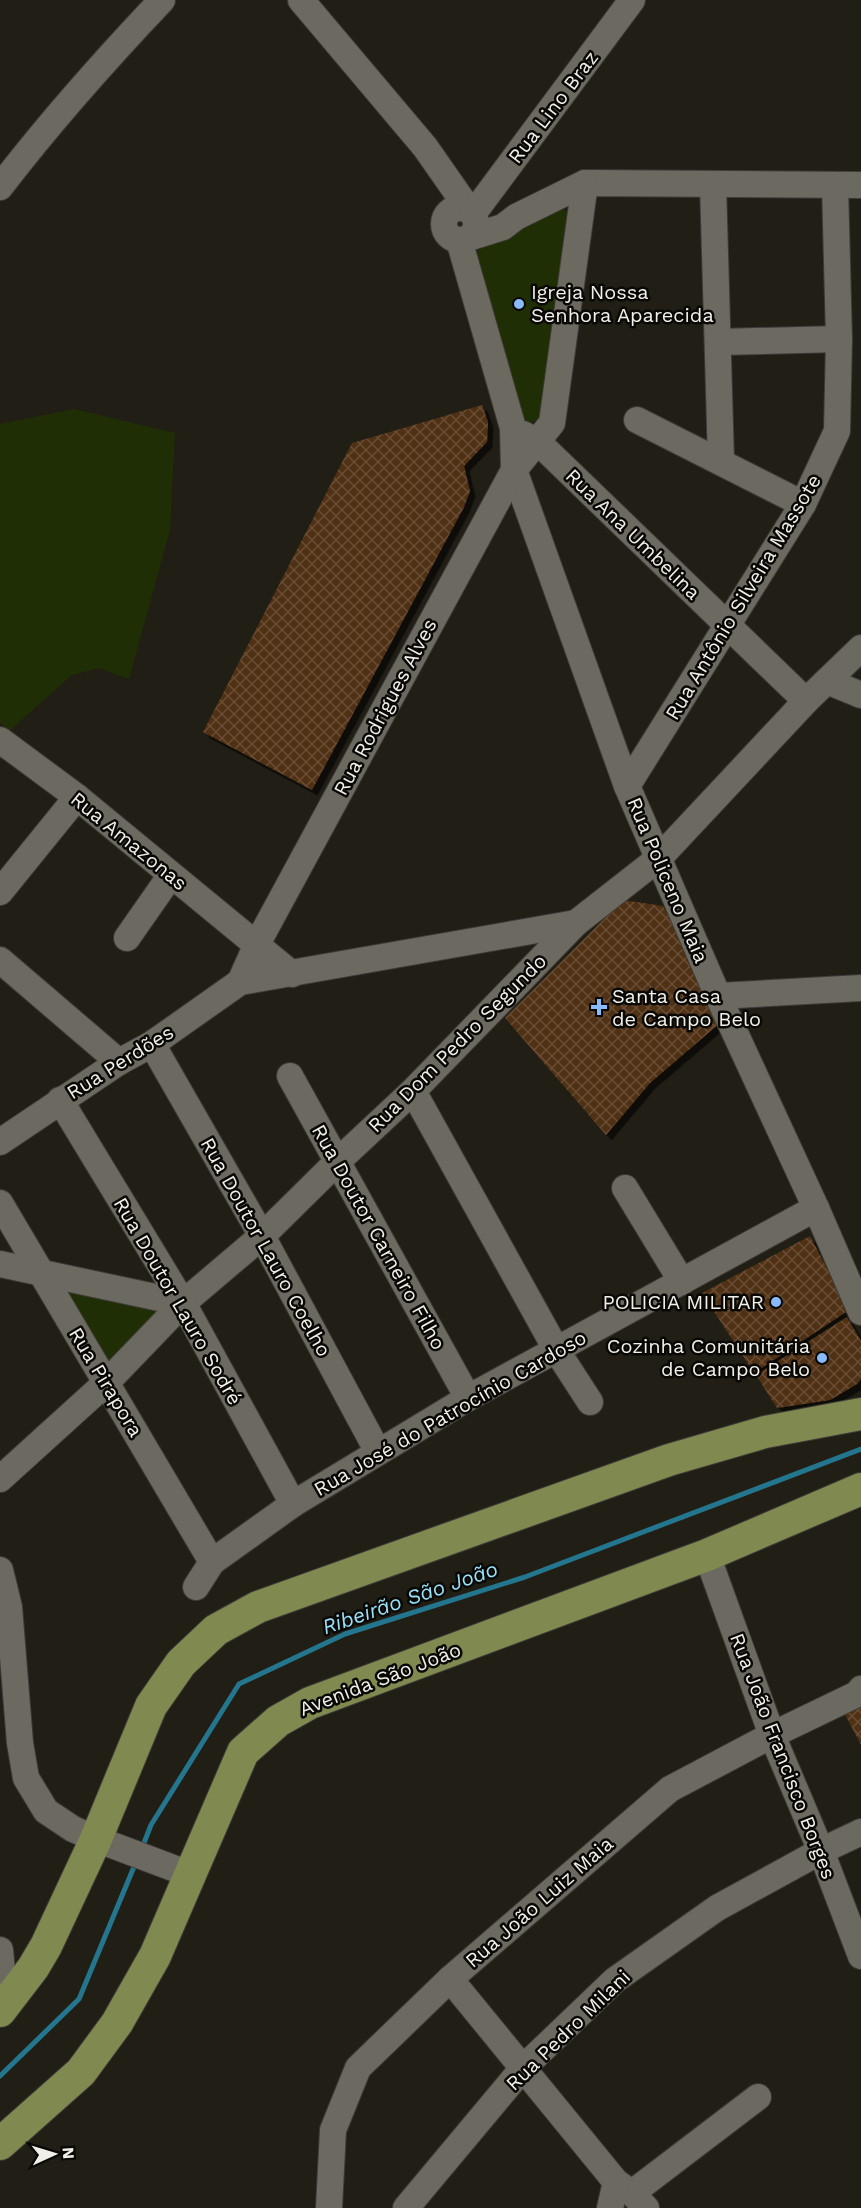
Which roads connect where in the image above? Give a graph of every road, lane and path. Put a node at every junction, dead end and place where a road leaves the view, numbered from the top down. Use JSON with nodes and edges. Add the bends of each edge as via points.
{"nodes":[{"id":1,"x":162,"y":0,"type":"edge"},
{"id":2,"x":300,"y":0,"type":"edge"},
{"id":3,"x":632,"y":0,"type":"edge"},
{"id":4,"x":585,"y":183,"type":"junction"},
{"id":5,"x":713,"y":184,"type":"junction"},
{"id":6,"x":836,"y":185,"type":"junction"},
{"id":7,"x":861,"y":185,"type":"edge"},
{"id":8,"x":0,"y":187,"type":"edge"},
{"id":9,"x":465,"y":223,"type":"junction"},
{"id":10,"x":838,"y":339,"type":"junction"},
{"id":11,"x":718,"y":342,"type":"junction"},
{"id":12,"x":637,"y":420,"type":"dead end"},
{"id":13,"x":513,"y":428,"type":"junction"},
{"id":14,"x":538,"y":442,"type":"junction"},
{"id":15,"x":721,"y":461,"type":"junction"},
{"id":16,"x":514,"y":470,"type":"junction"},
{"id":17,"x":803,"y":504,"type":"junction"},
{"id":18,"x":729,"y":626,"type":"junction"},
{"id":19,"x":861,"y":648,"type":"edge"},
{"id":20,"x":827,"y":681,"type":"junction"},
{"id":21,"x":861,"y":695,"type":"edge"},
{"id":22,"x":806,"y":701,"type":"junction"},
{"id":23,"x":0,"y":740,"type":"edge"},
{"id":24,"x":627,"y":786,"type":"junction"},
{"id":25,"x":77,"y":797,"type":"junction"},
{"id":26,"x":659,"y":858,"type":"junction"},
{"id":27,"x":171,"y":875,"type":"junction"},
{"id":28,"x":0,"y":892,"type":"edge"},
{"id":29,"x":576,"y":923,"type":"junction"},
{"id":30,"x":532,"y":930,"type":"junction"},
{"id":31,"x":127,"y":938,"type":"dead end"},
{"id":32,"x":257,"y":944,"type":"junction"},
{"id":33,"x":0,"y":960,"type":"edge"},
{"id":34,"x":540,"y":960,"type":"junction"},
{"id":35,"x":292,"y":975,"type":"junction"},
{"id":36,"x":240,"y":982,"type":"junction"},
{"id":37,"x":861,"y":988,"type":"edge"},
{"id":38,"x":718,"y":996,"type":"junction"},
{"id":39,"x":152,"y":1044,"type":"junction"},
{"id":40,"x":119,"y":1062,"type":"junction"},
{"id":41,"x":290,"y":1076,"type":"dead end"},
{"id":42,"x":413,"y":1091,"type":"junction"},
{"id":43,"x":60,"y":1101,"type":"junction"},
{"id":44,"x":0,"y":1142,"type":"edge"},
{"id":45,"x":338,"y":1161,"type":"junction"},
{"id":46,"x":625,"y":1188,"type":"dead end"},
{"id":47,"x":0,"y":1203,"type":"edge"},
{"id":48,"x":816,"y":1208,"type":"junction"},
{"id":49,"x":262,"y":1236,"type":"junction"},
{"id":50,"x":0,"y":1264,"type":"edge"},
{"id":51,"x":853,"y":1271,"type":"edge"},
{"id":52,"x":41,"y":1272,"type":"junction"},
{"id":53,"x":682,"y":1282,"type":"junction"},
{"id":54,"x":183,"y":1303,"type":"junction"},
{"id":55,"x":861,"y":1312,"type":"edge"},
{"id":56,"x":557,"y":1351,"type":"junction"},
{"id":57,"x":106,"y":1382,"type":"junction"},
{"id":58,"x":468,"y":1398,"type":"junction"},
{"id":59,"x":590,"y":1402,"type":"dead end"},
{"id":60,"x":857,"y":1412,"type":"edge"},
{"id":61,"x":378,"y":1452,"type":"junction"},
{"id":62,"x":0,"y":1479,"type":"edge"},
{"id":63,"x":854,"y":1495,"type":"edge"},
{"id":64,"x":293,"y":1504,"type":"junction"},
{"id":65,"x":706,"y":1556,"type":"junction"},
{"id":66,"x":212,"y":1562,"type":"junction"},
{"id":67,"x":0,"y":1570,"type":"edge"},
{"id":68,"x":196,"y":1587,"type":"dead end"},
{"id":69,"x":861,"y":1689,"type":"edge"},
{"id":70,"x":772,"y":1735,"type":"junction"},
{"id":71,"x":861,"y":1832,"type":"edge"},
{"id":72,"x":105,"y":1843,"type":"junction"},
{"id":73,"x":821,"y":1851,"type":"junction"},
{"id":74,"x":180,"y":1871,"type":"junction"},
{"id":75,"x":0,"y":1950,"type":"edge"},
{"id":76,"x":861,"y":1956,"type":"edge"},
{"id":77,"x":450,"y":1979,"type":"junction"},
{"id":78,"x":2,"y":2009,"type":"edge"},
{"id":79,"x":524,"y":2068,"type":"junction"},
{"id":80,"x":758,"y":2097,"type":"dead end"},
{"id":81,"x":0,"y":2144,"type":"edge"},
{"id":82,"x":631,"y":2194,"type":"edge"},
{"id":83,"x":329,"y":2208,"type":"edge"},
{"id":84,"x":406,"y":2208,"type":"edge"},
{"id":85,"x":610,"y":2208,"type":"edge"}],
"edges":[{"from":1,"to":8,"type":"street","via":[[118,46]]},
{"from":2,"to":9,"type":"street","via":[[425,147]]},
{"from":3,"to":9,"type":"street","name":"Rua Lino Braz"},
{"from":4,"to":5,"type":"street"},
{"from":4,"to":9,"type":"street","via":[[503,227]]},
{"from":4,"to":14,"type":"street","name":"Rua Rodrigues Alves","via":[[552,423]]},
{"from":5,"to":6,"type":"street"},
{"from":5,"to":11,"type":"street"},
{"from":6,"to":7,"type":"street"},
{"from":6,"to":10,"type":"street","name":"Rua Antônio Silveira Massote"},
{"from":9,"to":13,"type":"street"},
{"from":10,"to":11,"type":"street"},
{"from":10,"to":17,"type":"street","name":"Rua Antônio Silveira Massote","via":[[837,431]]},
{"from":11,"to":15,"type":"street"},
{"from":12,"to":15,"type":"street"},
{"from":13,"to":14,"type":"street","name":"Rua Ana Umbelina"},
{"from":13,"to":16,"type":"street"},
{"from":14,"to":16,"type":"street","name":"Rua Rodrigues Alves"},
{"from":14,"to":18,"type":"street","name":"Rua Ana Umbelina"},
{"from":15,"to":17,"type":"street"},
{"from":16,"to":24,"type":"street","name":"Rua Policeno Maia"},
{"from":16,"to":32,"type":"street","name":"Rua Rodrigues Alves"},
{"from":17,"to":18,"type":"street","name":"Rua Antônio Silveira Massote"},
{"from":18,"to":22,"type":"street","name":"Rua Ana Umbelina"},
{"from":18,"to":24,"type":"street","name":"Rua Antônio Silveira Massote"},
{"from":19,"to":20,"type":"street","name":"Rua Dom Pedro Segundo"},
{"from":20,"to":21,"type":"street"},
{"from":20,"to":22,"type":"street","name":"Rua Dom Pedro Segundo"},
{"from":22,"to":26,"type":"street","name":"Rua Dom Pedro Segundo"},
{"from":23,"to":25,"type":"street","name":"Rua Amazonas"},
{"from":24,"to":26,"type":"street","name":"Rua Policeno Maia"},
{"from":25,"to":27,"type":"street","name":"Rua Amazonas"},
{"from":25,"to":28,"type":"street"},
{"from":26,"to":29,"type":"street","name":"Rua Dom Pedro Segundo"},
{"from":26,"to":38,"type":"street","name":"Rua Policeno Maia"},
{"from":27,"to":31,"type":"street"},
{"from":27,"to":32,"type":"street","name":"Rua Amazonas"},
{"from":29,"to":30,"type":"street"},
{"from":29,"to":34,"type":"street","name":"Rua Dom Pedro Segundo"},
{"from":30,"to":34,"type":"street","via":[[530,943]]},
{"from":30,"to":35,"type":"street"},
{"from":32,"to":35,"type":"street","name":"Rua Amazonas"},
{"from":32,"to":36,"type":"street","name":"Rua Rodrigues Alves"},
{"from":33,"to":40,"type":"street"},
{"from":34,"to":42,"type":"street","name":"Rua Dom Pedro Segundo"},
{"from":35,"to":36,"type":"street"},
{"from":36,"to":39,"type":"street","name":"Rua Perdões"},
{"from":37,"to":38,"type":"street"},
{"from":38,"to":48,"type":"street","name":"Rua Policeno Maia"},
{"from":39,"to":40,"type":"street","name":"Rua Perdões"},
{"from":39,"to":49,"type":"street","name":"Rua Doutor Lauro Coelho"},
{"from":40,"to":43,"type":"street","name":"Rua Perdões"},
{"from":41,"to":45,"type":"street","name":"Rua Doutor Carneiro Filho"},
{"from":42,"to":45,"type":"street","name":"Rua Dom Pedro Segundo"},
{"from":42,"to":56,"type":"street"},
{"from":43,"to":44,"type":"street","name":"Rua Perdões"},
{"from":43,"to":54,"type":"street","name":"Rua Doutor Lauro Sodré"},
{"from":45,"to":49,"type":"street","name":"Rua Dom Pedro Segundo"},
{"from":45,"to":58,"type":"street","name":"Rua Doutor Carneiro Filho"},
{"from":46,"to":53,"type":"street"},
{"from":47,"to":52,"type":"street","name":"Rua Pirapora"},
{"from":48,"to":51,"type":"street","name":"Rua Policeno Maia"},
{"from":48,"to":53,"type":"street","name":"Rua José do Patrocínio Cardoso"},
{"from":49,"to":54,"type":"street","name":"Rua Dom Pedro Segundo"},
{"from":49,"to":61,"type":"street","name":"Rua Doutor Lauro Coelho"},
{"from":50,"to":52,"type":"street"},
{"from":51,"to":55,"type":"street","name":"Rua Policeno Maia"},
{"from":52,"to":54,"type":"street"},
{"from":52,"to":57,"type":"street","name":"Rua Pirapora"},
{"from":53,"to":56,"type":"street","name":"Rua José do Patrocínio Cardoso"},
{"from":54,"to":57,"type":"street","name":"Rua Dom Pedro Segundo"},
{"from":54,"to":64,"type":"street","name":"Rua Doutor Lauro Sodré"},
{"from":56,"to":58,"type":"street","name":"Rua José do Patrocínio Cardoso"},
{"from":56,"to":59,"type":"street"},
{"from":57,"to":62,"type":"street","name":"Rua Dom Pedro Segundo"},
{"from":57,"to":66,"type":"street","name":"Rua Pirapora"},
{"from":58,"to":61,"type":"street","name":"Rua José do Patrocínio Cardoso"},
{"from":60,"to":72,"type":"main road","via":[[765,1432],[669,1460],[258,1607],[216,1630],[181,1663],[151,1706]]},
{"from":61,"to":64,"type":"street","name":"Rua José do Patrocínio Cardoso"},
{"from":63,"to":65,"type":"main road","name":"Avenida São João"},
{"from":64,"to":66,"type":"street","name":"Rua José do Patrocínio Cardoso"},
{"from":65,"to":70,"type":"street","name":"Rua João Francisco Borges"},
{"from":65,"to":74,"type":"main road","name":"Avenida São João","via":[[310,1703],[278,1721],[243,1752]]},
{"from":66,"to":68,"type":"street","name":"Rua José do Patrocínio Cardoso"},
{"from":67,"to":72,"type":"street","via":[[9,1607],[20,1743],[27,1778],[46,1811]]},
{"from":69,"to":70,"type":"street","name":"Rua João Luiz Maia"},
{"from":70,"to":73,"type":"street","name":"Rua João Francisco Borges"},
{"from":70,"to":77,"type":"street","name":"Rua João Luiz Maia","via":[[670,1789]]},
{"from":71,"to":73,"type":"street","name":"Rua Pedro Milani"},
{"from":72,"to":74,"type":"street"},
{"from":72,"to":78,"type":"main road","via":[[46,1946]]},
{"from":73,"to":76,"type":"street","name":"Rua João Francisco Borges"},
{"from":73,"to":79,"type":"street","name":"Rua Pedro Milani","via":[[717,1908],[615,1980]]},
{"from":74,"to":81,"type":"main road","name":"Avenida São João","via":[[155,1956],[117,2023],[81,2072]]},
{"from":75,"to":78,"type":"street"},
{"from":77,"to":79,"type":"street"},
{"from":77,"to":83,"type":"street","name":"Rua João Luiz Maia","via":[[358,2068],[333,2130]]},
{"from":79,"to":82,"type":"street"},
{"from":79,"to":84,"type":"street","name":"Rua Pedro Milani"},
{"from":80,"to":82,"type":"street"},
{"from":82,"to":85,"type":"street"}]}
